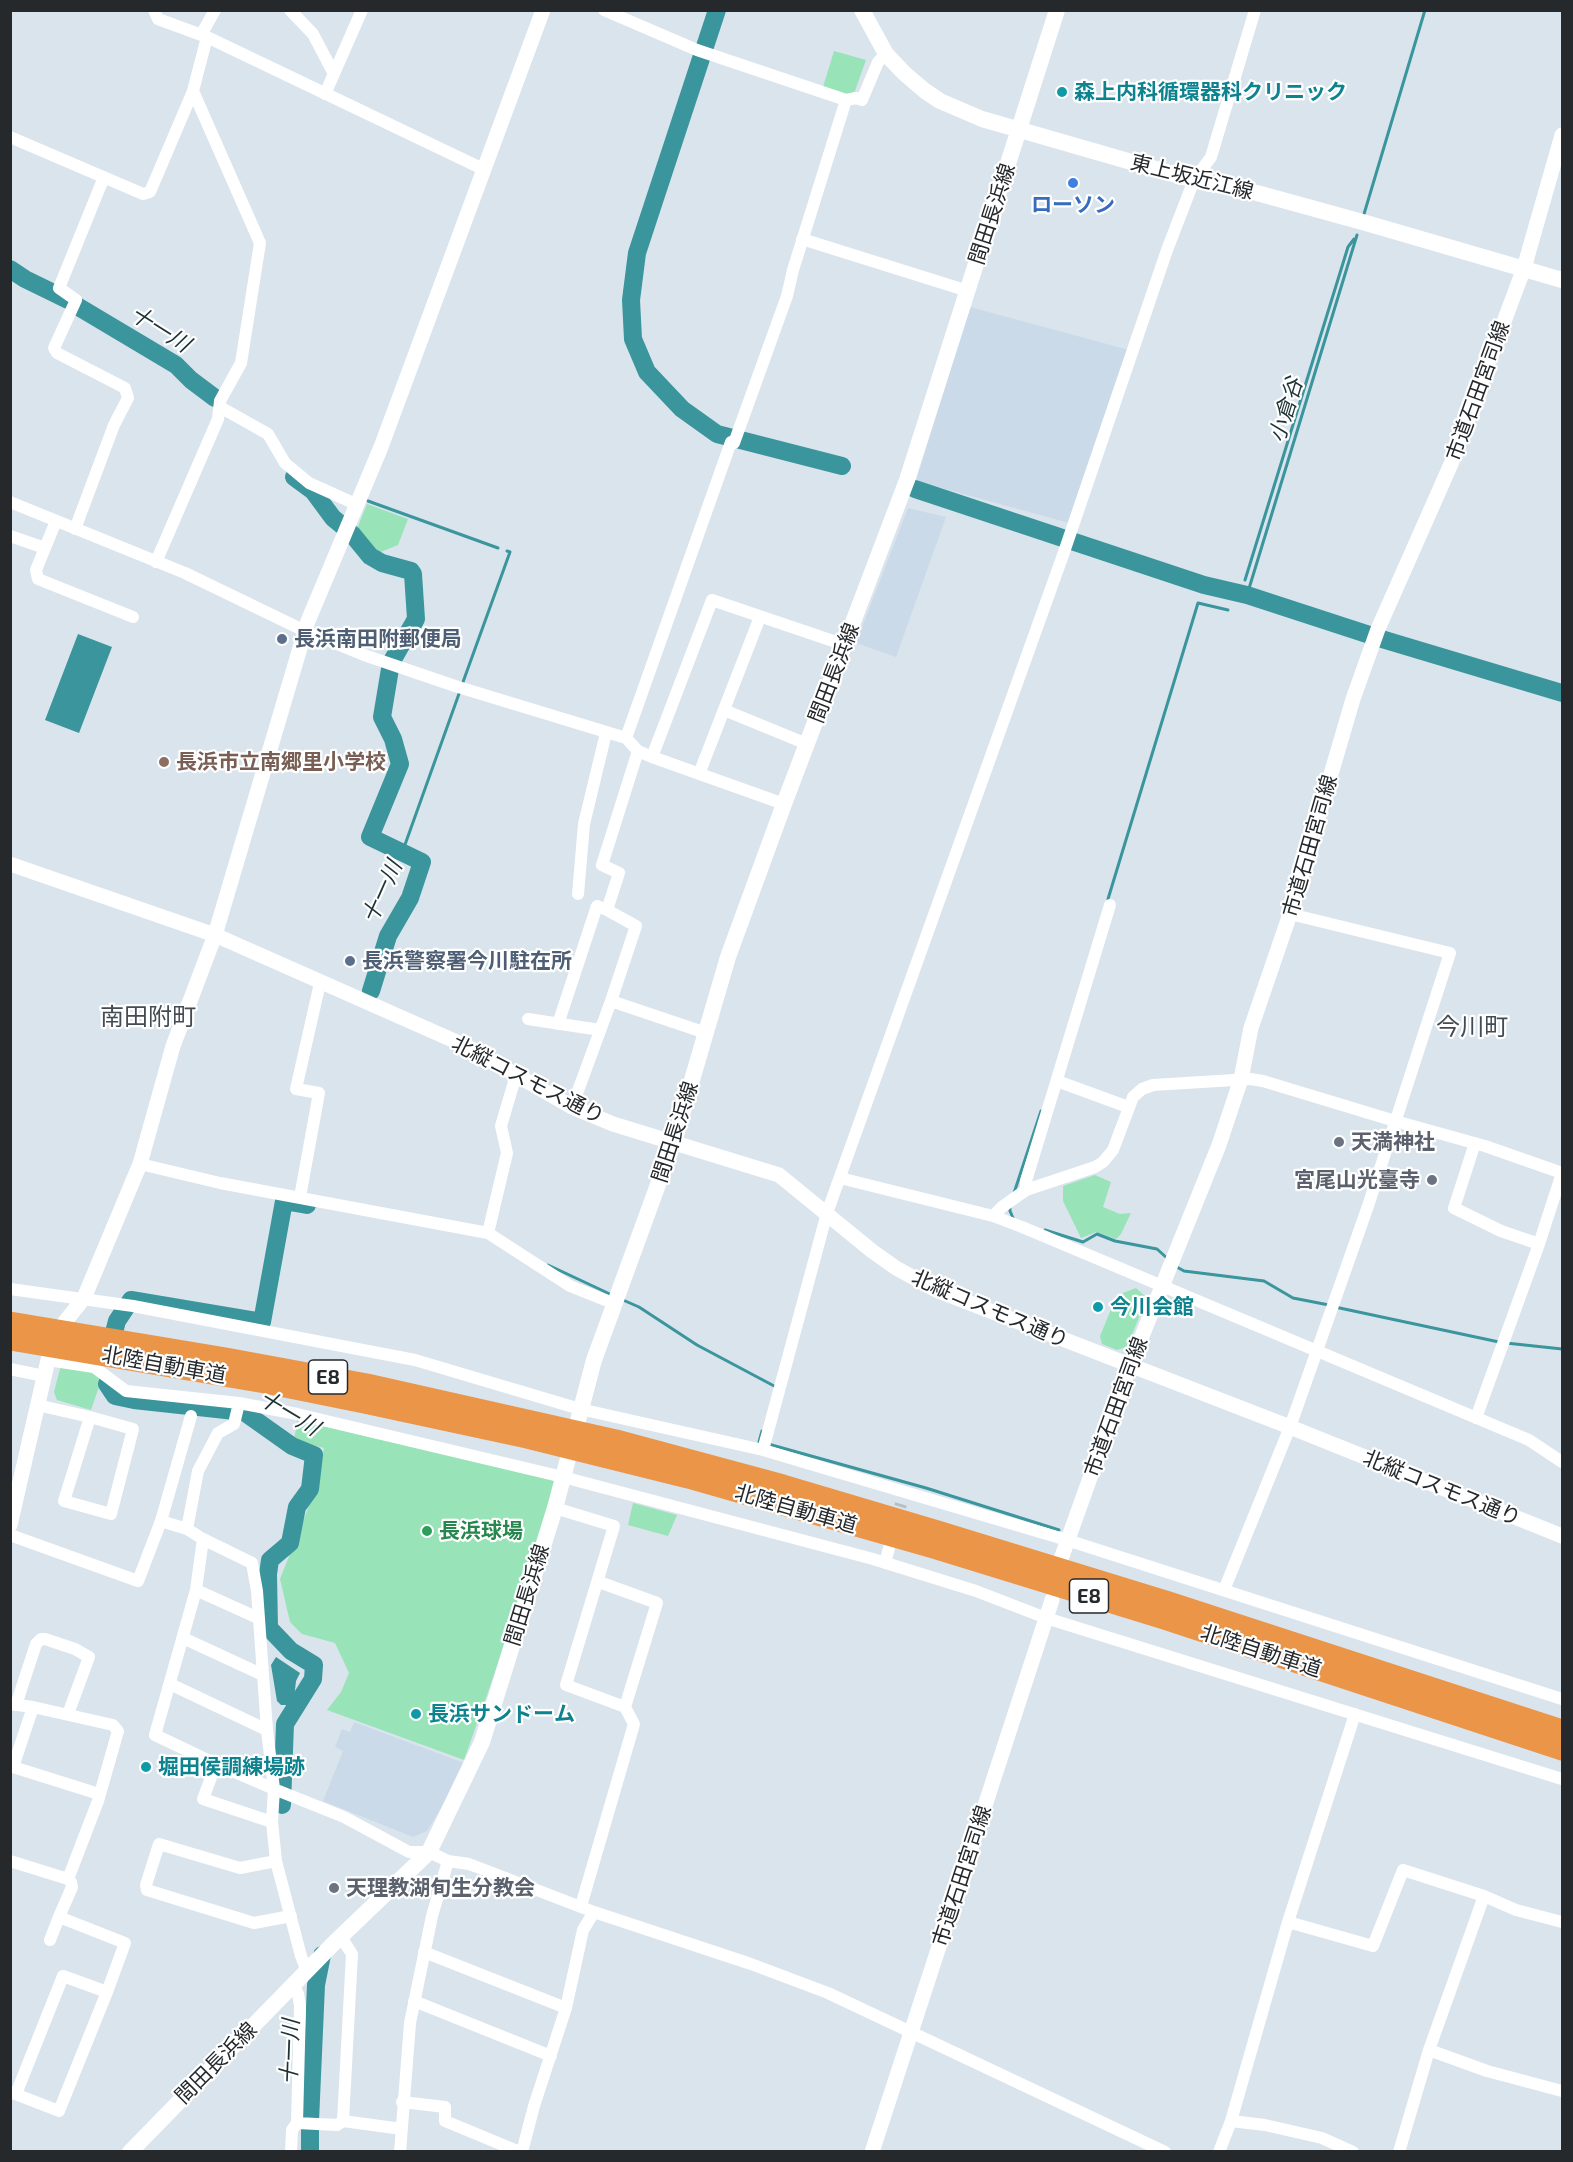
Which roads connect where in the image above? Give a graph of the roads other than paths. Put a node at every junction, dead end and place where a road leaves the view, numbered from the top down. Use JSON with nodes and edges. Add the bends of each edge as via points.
{"nodes":[{"id":1,"x":154,"y":10,"type":"edge"},
{"id":2,"x":215,"y":10,"type":"edge"},
{"id":3,"x":290,"y":10,"type":"edge"},
{"id":4,"x":362,"y":10,"type":"edge"},
{"id":5,"x":543,"y":10,"type":"edge"},
{"id":6,"x":604,"y":10,"type":"edge"},
{"id":7,"x":1057,"y":10,"type":"edge"},
{"id":8,"x":1255,"y":10,"type":"edge"},
{"id":9,"x":867,"y":13,"type":"edge"},
{"id":10,"x":204,"y":36,"type":"junction"},
{"id":11,"x":886,"y":54,"type":"junction"},
{"id":12,"x":334,"y":74,"type":"junction"},
{"id":13,"x":193,"y":91,"type":"junction"},
{"id":14,"x":325,"y":94,"type":"junction"},
{"id":15,"x":846,"y":100,"type":"junction"},
{"id":16,"x":1019,"y":129,"type":"junction"},
{"id":17,"x":1563,"y":135,"type":"edge"},
{"id":18,"x":10,"y":137,"type":"edge"},
{"id":19,"x":483,"y":170,"type":"junction"},
{"id":20,"x":104,"y":177,"type":"junction"},
{"id":21,"x":1194,"y":180,"type":"junction"},
{"id":22,"x":802,"y":239,"type":"junction"},
{"id":23,"x":1524,"y":268,"type":"junction"},
{"id":24,"x":1563,"y":280,"type":"edge"},
{"id":25,"x":968,"y":291,"type":"junction"},
{"id":26,"x":220,"y":406,"type":"junction"},
{"id":27,"x":10,"y":502,"type":"edge"},
{"id":28,"x":358,"y":505,"type":"junction"},
{"id":29,"x":56,"y":521,"type":"junction"},
{"id":30,"x":75,"y":529,"type":"junction"},
{"id":31,"x":10,"y":536,"type":"edge"},
{"id":32,"x":45,"y":548,"type":"junction"},
{"id":33,"x":156,"y":562,"type":"junction"},
{"id":34,"x":760,"y":616,"type":"junction"},
{"id":35,"x":133,"y":617,"type":"dead end"},
{"id":36,"x":305,"y":631,"type":"junction"},
{"id":37,"x":845,"y":645,"type":"junction"},
{"id":38,"x":724,"y":710,"type":"junction"},
{"id":39,"x":606,"y":733,"type":"junction"},
{"id":40,"x":626,"y":738,"type":"junction"},
{"id":41,"x":807,"y":744,"type":"junction"},
{"id":42,"x":638,"y":751,"type":"junction"},
{"id":43,"x":652,"y":757,"type":"junction"},
{"id":44,"x":699,"y":774,"type":"junction"},
{"id":45,"x":784,"y":804,"type":"junction"},
{"id":46,"x":10,"y":864,"type":"edge"},
{"id":47,"x":578,"y":894,"type":"dead end"},
{"id":48,"x":1110,"y":904,"type":"dead end"},
{"id":49,"x":607,"y":910,"type":"junction"},
{"id":50,"x":1290,"y":914,"type":"junction"},
{"id":51,"x":215,"y":934,"type":"junction"},
{"id":52,"x":321,"y":982,"type":"junction"},
{"id":53,"x":611,"y":1001,"type":"junction"},
{"id":54,"x":528,"y":1019,"type":"dead end"},
{"id":55,"x":558,"y":1024,"type":"junction"},
{"id":56,"x":600,"y":1030,"type":"junction"},
{"id":57,"x":706,"y":1033,"type":"junction"},
{"id":58,"x":517,"y":1076,"type":"junction"},
{"id":59,"x":1241,"y":1079,"type":"junction"},
{"id":60,"x":1058,"y":1081,"type":"junction"},
{"id":61,"x":572,"y":1107,"type":"junction"},
{"id":62,"x":1128,"y":1107,"type":"junction"},
{"id":63,"x":1395,"y":1121,"type":"junction"},
{"id":64,"x":674,"y":1142,"type":"junction"},
{"id":65,"x":1475,"y":1143,"type":"junction"},
{"id":66,"x":140,"y":1164,"type":"junction"},
{"id":67,"x":1562,"y":1173,"type":"edge"},
{"id":68,"x":840,"y":1178,"type":"junction"},
{"id":69,"x":1026,"y":1190,"type":"junction"},
{"id":70,"x":300,"y":1197,"type":"junction"},
{"id":71,"x":827,"y":1213,"type":"junction"},
{"id":72,"x":993,"y":1216,"type":"junction"},
{"id":73,"x":488,"y":1233,"type":"junction"},
{"id":74,"x":1539,"y":1244,"type":"junction"},
{"id":75,"x":1162,"y":1285,"type":"junction"},
{"id":76,"x":10,"y":1289,"type":"edge"},
{"id":77,"x":84,"y":1298,"type":"junction"},
{"id":78,"x":615,"y":1304,"type":"junction"},
{"id":79,"x":10,"y":1322,"type":"edge"},
{"id":80,"x":35,"y":1334,"type":"junction"},
{"id":81,"x":10,"y":1340,"type":"edge"},
{"id":82,"x":1316,"y":1350,"type":"junction"},
{"id":83,"x":48,"y":1360,"type":"junction"},
{"id":84,"x":1130,"y":1366,"type":"junction"},
{"id":85,"x":10,"y":1369,"type":"edge"},
{"id":86,"x":44,"y":1376,"type":"junction"},
{"id":87,"x":37,"y":1405,"type":"junction"},
{"id":88,"x":238,"y":1409,"type":"junction"},
{"id":89,"x":580,"y":1409,"type":"junction"},
{"id":90,"x":191,"y":1416,"type":"dead end"},
{"id":91,"x":90,"y":1417,"type":"junction"},
{"id":92,"x":1476,"y":1418,"type":"junction"},
{"id":93,"x":1290,"y":1427,"type":"junction"},
{"id":94,"x":613,"y":1449,"type":"junction"},
{"id":95,"x":763,"y":1450,"type":"junction"},
{"id":96,"x":1563,"y":1462,"type":"edge"},
{"id":97,"x":563,"y":1477,"type":"junction"},
{"id":98,"x":555,"y":1508,"type":"junction"},
{"id":99,"x":11,"y":1517,"type":"edge"},
{"id":100,"x":161,"y":1521,"type":"junction"},
{"id":101,"x":187,"y":1529,"type":"junction"},
{"id":102,"x":10,"y":1535,"type":"edge"},
{"id":103,"x":1563,"y":1536,"type":"edge"},
{"id":104,"x":203,"y":1539,"type":"junction"},
{"id":105,"x":1067,"y":1540,"type":"junction"},
{"id":106,"x":889,"y":1548,"type":"dead end"},
{"id":107,"x":1061,"y":1559,"type":"dead end"},
{"id":108,"x":885,"y":1563,"type":"junction"},
{"id":109,"x":598,"y":1582,"type":"junction"},
{"id":110,"x":196,"y":1590,"type":"junction"},
{"id":111,"x":1224,"y":1590,"type":"junction"},
{"id":112,"x":1052,"y":1600,"type":"dead end"},
{"id":113,"x":258,"y":1618,"type":"junction"},
{"id":114,"x":1046,"y":1618,"type":"junction"},
{"id":115,"x":183,"y":1638,"type":"junction"},
{"id":116,"x":263,"y":1674,"type":"junction"},
{"id":117,"x":170,"y":1684,"type":"junction"},
{"id":118,"x":1563,"y":1699,"type":"edge"},
{"id":119,"x":13,"y":1705,"type":"edge"},
{"id":120,"x":33,"y":1707,"type":"junction"},
{"id":121,"x":626,"y":1707,"type":"junction"},
{"id":122,"x":68,"y":1714,"type":"junction"},
{"id":123,"x":1355,"y":1714,"type":"junction"},
{"id":124,"x":267,"y":1730,"type":"junction"},
{"id":125,"x":1563,"y":1730,"type":"edge"},
{"id":126,"x":1563,"y":1750,"type":"edge"},
{"id":127,"x":216,"y":1764,"type":"junction"},
{"id":128,"x":1563,"y":1779,"type":"edge"},
{"id":129,"x":274,"y":1789,"type":"junction"},
{"id":130,"x":99,"y":1794,"type":"junction"},
{"id":131,"x":272,"y":1822,"type":"junction"},
{"id":132,"x":429,"y":1852,"type":"junction"},
{"id":133,"x":10,"y":1861,"type":"edge"},
{"id":134,"x":276,"y":1861,"type":"junction"},
{"id":135,"x":448,"y":1861,"type":"junction"},
{"id":136,"x":68,"y":1879,"type":"junction"},
{"id":137,"x":1484,"y":1896,"type":"junction"},
{"id":138,"x":580,"y":1906,"type":"junction"},
{"id":139,"x":594,"y":1912,"type":"junction"},
{"id":140,"x":291,"y":1916,"type":"junction"},
{"id":141,"x":60,"y":1917,"type":"junction"},
{"id":142,"x":1288,"y":1922,"type":"junction"},
{"id":143,"x":1563,"y":1922,"type":"edge"},
{"id":144,"x":50,"y":1940,"type":"dead end"},
{"id":145,"x":337,"y":1940,"type":"junction"},
{"id":146,"x":424,"y":1952,"type":"junction"},
{"id":147,"x":306,"y":1969,"type":"junction"},
{"id":148,"x":293,"y":1985,"type":"junction"},
{"id":149,"x":107,"y":1992,"type":"junction"},
{"id":150,"x":414,"y":2001,"type":"junction"},
{"id":151,"x":566,"y":2008,"type":"junction"},
{"id":152,"x":911,"y":2032,"type":"junction"},
{"id":153,"x":1429,"y":2050,"type":"junction"},
{"id":154,"x":551,"y":2056,"type":"junction"},
{"id":155,"x":1563,"y":2091,"type":"edge"},
{"id":156,"x":13,"y":2093,"type":"edge"},
{"id":157,"x":402,"y":2102,"type":"junction"},
{"id":158,"x":343,"y":2121,"type":"junction"},
{"id":159,"x":1232,"y":2121,"type":"junction"},
{"id":160,"x":297,"y":2123,"type":"junction"},
{"id":161,"x":402,"y":2129,"type":"junction"},
{"id":162,"x":132,"y":2151,"type":"edge"},
{"id":163,"x":291,"y":2151,"type":"edge"},
{"id":164,"x":400,"y":2151,"type":"edge"},
{"id":165,"x":521,"y":2151,"type":"edge"},
{"id":166,"x":872,"y":2151,"type":"edge"},
{"id":167,"x":1165,"y":2151,"type":"edge"},
{"id":168,"x":1219,"y":2151,"type":"edge"},
{"id":169,"x":1353,"y":2151,"type":"edge"},
{"id":170,"x":1399,"y":2151,"type":"edge"}],
"edges":[{"from":1,"to":10,"type":"street","via":[[158,20]]},
{"from":2,"to":10,"type":"street"},
{"from":3,"to":12,"type":"street","via":[[313,34]]},
{"from":4,"to":12,"type":"street"},
{"from":5,"to":19,"type":"street"},
{"from":6,"to":15,"type":"street","via":[[703,51]]},
{"from":7,"to":16,"type":"main road","name":"間田長浜線"},
{"from":8,"to":21,"type":"street","via":[[1211,157]]},
{"from":9,"to":11,"type":"main road","name":"東上坂近江線"},
{"from":10,"to":13,"type":"street"},
{"from":10,"to":14,"type":"street"},
{"from":11,"to":15,"type":"street","via":[[878,62],[862,100]]},
{"from":11,"to":16,"type":"main road","name":"東上坂近江線","via":[[940,101]]},
{"from":12,"to":14,"type":"street"},
{"from":13,"to":20,"type":"street","via":[[150,192],[143,194]]},
{"from":13,"to":26,"type":"street","via":[[260,243],[241,363]]},
{"from":14,"to":19,"type":"street"},
{"from":15,"to":22,"type":"street"},
{"from":16,"to":21,"type":"main road","name":"東上坂近江線"},
{"from":16,"to":25,"type":"main road","name":"間田長浜線"},
{"from":17,"to":23,"type":"street","name":"市道石田宮司線"},
{"from":18,"to":20,"type":"street"},
{"from":19,"to":28,"type":"street"},
{"from":20,"to":30,"type":"street","via":[[59,288],[76,300],[54,348],[124,388],[128,398]]},
{"from":21,"to":23,"type":"main road","name":"東上坂近江線","via":[[1257,193]]},
{"from":21,"to":68,"type":"street"},
{"from":22,"to":25,"type":"street"},
{"from":22,"to":40,"type":"street","via":[[786,296]]},
{"from":23,"to":24,"type":"main road","name":"東上坂近江線"},
{"from":23,"to":50,"type":"street","name":"市道石田宮司線","via":[[1451,464],[1372,644]]},
{"from":25,"to":37,"type":"main road","name":"間田長浜線","via":[[907,480]]},
{"from":26,"to":28,"type":"street","via":[[268,434],[285,463],[309,483]]},
{"from":26,"to":33,"type":"street"},
{"from":27,"to":29,"type":"street"},
{"from":28,"to":36,"type":"street"},
{"from":29,"to":30,"type":"street"},
{"from":29,"to":32,"type":"street"},
{"from":30,"to":33,"type":"street"},
{"from":31,"to":32,"type":"street"},
{"from":32,"to":35,"type":"street","via":[[36,570],[38,579]]},
{"from":33,"to":36,"type":"street"},
{"from":34,"to":37,"type":"street"},
{"from":34,"to":38,"type":"street"},
{"from":34,"to":43,"type":"street","via":[[712,600]]},
{"from":36,"to":39,"type":"street","via":[[391,664]]},
{"from":36,"to":51,"type":"street"},
{"from":37,"to":41,"type":"main road","name":"間田長浜線"},
{"from":38,"to":41,"type":"street"},
{"from":38,"to":44,"type":"street"},
{"from":39,"to":40,"type":"street"},
{"from":39,"to":47,"type":"street","via":[[584,824]]},
{"from":40,"to":42,"type":"street"},
{"from":41,"to":45,"type":"main road","name":"間田長浜線"},
{"from":42,"to":43,"type":"street"},
{"from":42,"to":49,"type":"street","via":[[602,865],[619,873]]},
{"from":43,"to":44,"type":"street"},
{"from":44,"to":45,"type":"street"},
{"from":45,"to":57,"type":"main road","name":"間田長浜線","via":[[728,957]]},
{"from":46,"to":51,"type":"street","name":"北縦コスモス通り"},
{"from":48,"to":60,"type":"street"},
{"from":49,"to":53,"type":"street","via":[[636,926]]},
{"from":49,"to":55,"type":"street","via":[[597,906]]},
{"from":50,"to":59,"type":"street","name":"市道石田宮司線","via":[[1251,1028]]},
{"from":50,"to":63,"type":"street","via":[[1450,953]]},
{"from":51,"to":52,"type":"street","name":"北縦コスモス通り"},
{"from":51,"to":66,"type":"street","via":[[173,1046]]},
{"from":52,"to":58,"type":"street","name":"北縦コスモス通り","via":[[466,1046]]},
{"from":52,"to":70,"type":"street","via":[[296,1089],[319,1093]]},
{"from":53,"to":56,"type":"street"},
{"from":53,"to":57,"type":"street"},
{"from":54,"to":55,"type":"street"},
{"from":55,"to":56,"type":"street"},
{"from":56,"to":61,"type":"street"},
{"from":57,"to":64,"type":"main road","name":"間田長浜線"},
{"from":58,"to":61,"type":"street","name":"北縦コスモス通り"},
{"from":58,"to":73,"type":"street","via":[[501,1126],[507,1153]]},
{"from":59,"to":62,"type":"street","via":[[1153,1085],[1137,1093]]},
{"from":59,"to":63,"type":"street","via":[[1263,1081]]},
{"from":59,"to":75,"type":"street","name":"市道石田宮司線","via":[[1219,1145]]},
{"from":60,"to":62,"type":"street"},
{"from":60,"to":69,"type":"street"},
{"from":61,"to":64,"type":"street","name":"北縦コスモス通り"},
{"from":62,"to":69,"type":"street","via":[[1113,1150],[1104,1162]]},
{"from":63,"to":65,"type":"street"},
{"from":63,"to":82,"type":"street"},
{"from":64,"to":71,"type":"street","name":"北縦コスモス通り","via":[[780,1175]]},
{"from":64,"to":78,"type":"main road","name":"間田長浜線"},
{"from":65,"to":67,"type":"street"},
{"from":65,"to":74,"type":"street","via":[[1454,1209]]},
{"from":66,"to":70,"type":"street"},
{"from":66,"to":77,"type":"street"},
{"from":67,"to":74,"type":"street"},
{"from":68,"to":71,"type":"street"},
{"from":68,"to":72,"type":"street"},
{"from":69,"to":72,"type":"street"},
{"from":70,"to":73,"type":"street"},
{"from":71,"to":84,"type":"street","name":"北縦コスモス通り","via":[[890,1264],[927,1285]]},
{"from":71,"to":95,"type":"street"},
{"from":72,"to":75,"type":"street"},
{"from":73,"to":78,"type":"street","via":[[570,1286]]},
{"from":74,"to":92,"type":"street"},
{"from":75,"to":82,"type":"street"},
{"from":75,"to":84,"type":"street","name":"市道石田宮司線"},
{"from":76,"to":77,"type":"street"},
{"from":77,"to":83,"type":"street","via":[[64,1323]]},
{"from":77,"to":89,"type":"street","via":[[415,1360]]},
{"from":78,"to":89,"type":"main road","name":"間田長浜線"},
{"from":79,"to":80,"type":"highway","name":"北陸自動車道","number":"E8"},
{"from":80,"to":81,"type":"highway","name":"北陸自動車道","number":"E8"},
{"from":80,"to":94,"type":"highway","name":"北陸自動車道","number":"E8","via":[[121,1348],[265,1383],[530,1430]]},
{"from":82,"to":92,"type":"street"},
{"from":82,"to":93,"type":"street"},
{"from":83,"to":86,"type":"street"},
{"from":83,"to":88,"type":"street","via":[[94,1367],[126,1391]]},
{"from":84,"to":93,"type":"street","name":"北縦コスモス通り"},
{"from":84,"to":105,"type":"street","name":"市道石田宮司線"},
{"from":85,"to":86,"type":"street"},
{"from":86,"to":87,"type":"street"},
{"from":87,"to":91,"type":"street"},
{"from":87,"to":99,"type":"street"},
{"from":88,"to":97,"type":"street"},
{"from":88,"to":101,"type":"street","via":[[234,1424],[218,1433],[198,1471]]},
{"from":89,"to":95,"type":"street"},
{"from":89,"to":97,"type":"main road","name":"間田長浜線"},
{"from":90,"to":100,"type":"street"},
{"from":91,"to":91,"type":"street","via":[[134,1429],[111,1514],[64,1501]]},
{"from":92,"to":96,"type":"street","via":[[1529,1440]]},
{"from":93,"to":103,"type":"street","name":"北縦コスモス通り"},
{"from":93,"to":111,"type":"street"},
{"from":94,"to":125,"type":"highway","name":"北陸自動車道","number":"E8","via":[[783,1485],[938,1530]]},
{"from":94,"to":126,"type":"highway","name":"北陸自動車道","number":"E8","via":[[777,1503],[1186,1626]]},
{"from":95,"to":105,"type":"street","via":[[902,1497]]},
{"from":97,"to":98,"type":"main road","name":"間田長浜線"},
{"from":97,"to":108,"type":"street"},
{"from":98,"to":109,"type":"street","via":[[614,1526]]},
{"from":98,"to":132,"type":"main road","name":"間田長浜線","via":[[482,1742]]},
{"from":100,"to":101,"type":"street"},
{"from":100,"to":102,"type":"street","via":[[138,1581]]},
{"from":101,"to":104,"type":"street"},
{"from":104,"to":110,"type":"street"},
{"from":104,"to":113,"type":"street","via":[[252,1563]]},
{"from":105,"to":107,"type":"street","name":"市道石田宮司線"},
{"from":105,"to":111,"type":"street"},
{"from":106,"to":108,"type":"street"},
{"from":108,"to":114,"type":"street"},
{"from":109,"to":121,"type":"street","via":[[657,1603]]},
{"from":109,"to":121,"type":"street","via":[[566,1685]]},
{"from":110,"to":113,"type":"street"},
{"from":110,"to":115,"type":"street"},
{"from":111,"to":118,"type":"street"},
{"from":112,"to":114,"type":"street","name":"市道石田宮司線"},
{"from":113,"to":116,"type":"street"},
{"from":114,"to":123,"type":"street"},
{"from":114,"to":152,"type":"street","name":"市道石田宮司線"},
{"from":115,"to":116,"type":"street"},
{"from":115,"to":117,"type":"street"},
{"from":116,"to":124,"type":"street"},
{"from":117,"to":124,"type":"street"},
{"from":117,"to":127,"type":"street","via":[[155,1735]]},
{"from":119,"to":120,"type":"street"},
{"from":119,"to":122,"type":"street","via":[[36,1644],[47,1639],[89,1656]]},
{"from":120,"to":122,"type":"street"},
{"from":120,"to":130,"type":"street","via":[[13,1767]]},
{"from":121,"to":138,"type":"street","via":[[634,1724]]},
{"from":122,"to":130,"type":"street","via":[[118,1729]]},
{"from":123,"to":128,"type":"street"},
{"from":123,"to":142,"type":"street"},
{"from":124,"to":129,"type":"street"},
{"from":127,"to":129,"type":"street"},
{"from":127,"to":131,"type":"street","via":[[203,1799]]},
{"from":129,"to":131,"type":"street"},
{"from":129,"to":132,"type":"street","via":[[344,1817],[409,1852]]},
{"from":130,"to":136,"type":"street"},
{"from":131,"to":134,"type":"street"},
{"from":132,"to":135,"type":"street"},
{"from":132,"to":145,"type":"main road","name":"間田長浜線"},
{"from":133,"to":136,"type":"street"},
{"from":134,"to":140,"type":"street"},
{"from":134,"to":140,"type":"street","via":[[240,1868],[159,1844],[147,1890],[254,1923]]},
{"from":135,"to":138,"type":"street","via":[[469,1864]]},
{"from":135,"to":146,"type":"street"},
{"from":136,"to":141,"type":"street","via":[[72,1887]]},
{"from":137,"to":142,"type":"street","via":[[1403,1870],[1373,1946]]},
{"from":137,"to":143,"type":"street","via":[[1516,1910]]},
{"from":137,"to":153,"type":"street"},
{"from":138,"to":139,"type":"street"},
{"from":139,"to":151,"type":"street","via":[[583,1930]]},
{"from":139,"to":152,"type":"street","via":[[828,1993]]},
{"from":140,"to":147,"type":"street"},
{"from":141,"to":144,"type":"street"},
{"from":141,"to":149,"type":"street","via":[[125,1943]]},
{"from":142,"to":159,"type":"street"},
{"from":145,"to":147,"type":"main road","name":"間田長浜線"},
{"from":145,"to":158,"type":"street","via":[[352,1954]]},
{"from":146,"to":150,"type":"street"},
{"from":146,"to":151,"type":"street"},
{"from":147,"to":148,"type":"main road","name":"間田長浜線"},
{"from":148,"to":160,"type":"street","via":[[300,2006]]},
{"from":148,"to":162,"type":"main road","name":"間田長浜線"},
{"from":149,"to":156,"type":"street","via":[[63,1976]]},
{"from":149,"to":156,"type":"street","via":[[59,2111]]},
{"from":150,"to":154,"type":"street"},
{"from":150,"to":157,"type":"street"},
{"from":151,"to":154,"type":"street"},
{"from":152,"to":166,"type":"street","name":"市道石田宮司線"},
{"from":152,"to":167,"type":"street"},
{"from":153,"to":155,"type":"street","via":[[1487,2071]]},
{"from":153,"to":170,"type":"street"},
{"from":154,"to":165,"type":"street"},
{"from":157,"to":161,"type":"street"},
{"from":157,"to":165,"type":"street","via":[[445,2107],[445,2121]]},
{"from":158,"to":160,"type":"street","via":[[337,2125]]},
{"from":158,"to":161,"type":"street"},
{"from":159,"to":168,"type":"street"},
{"from":159,"to":169,"type":"street","via":[[1322,2138]]},
{"from":160,"to":163,"type":"street","via":[[292,2130]]},
{"from":161,"to":164,"type":"street"}]}
